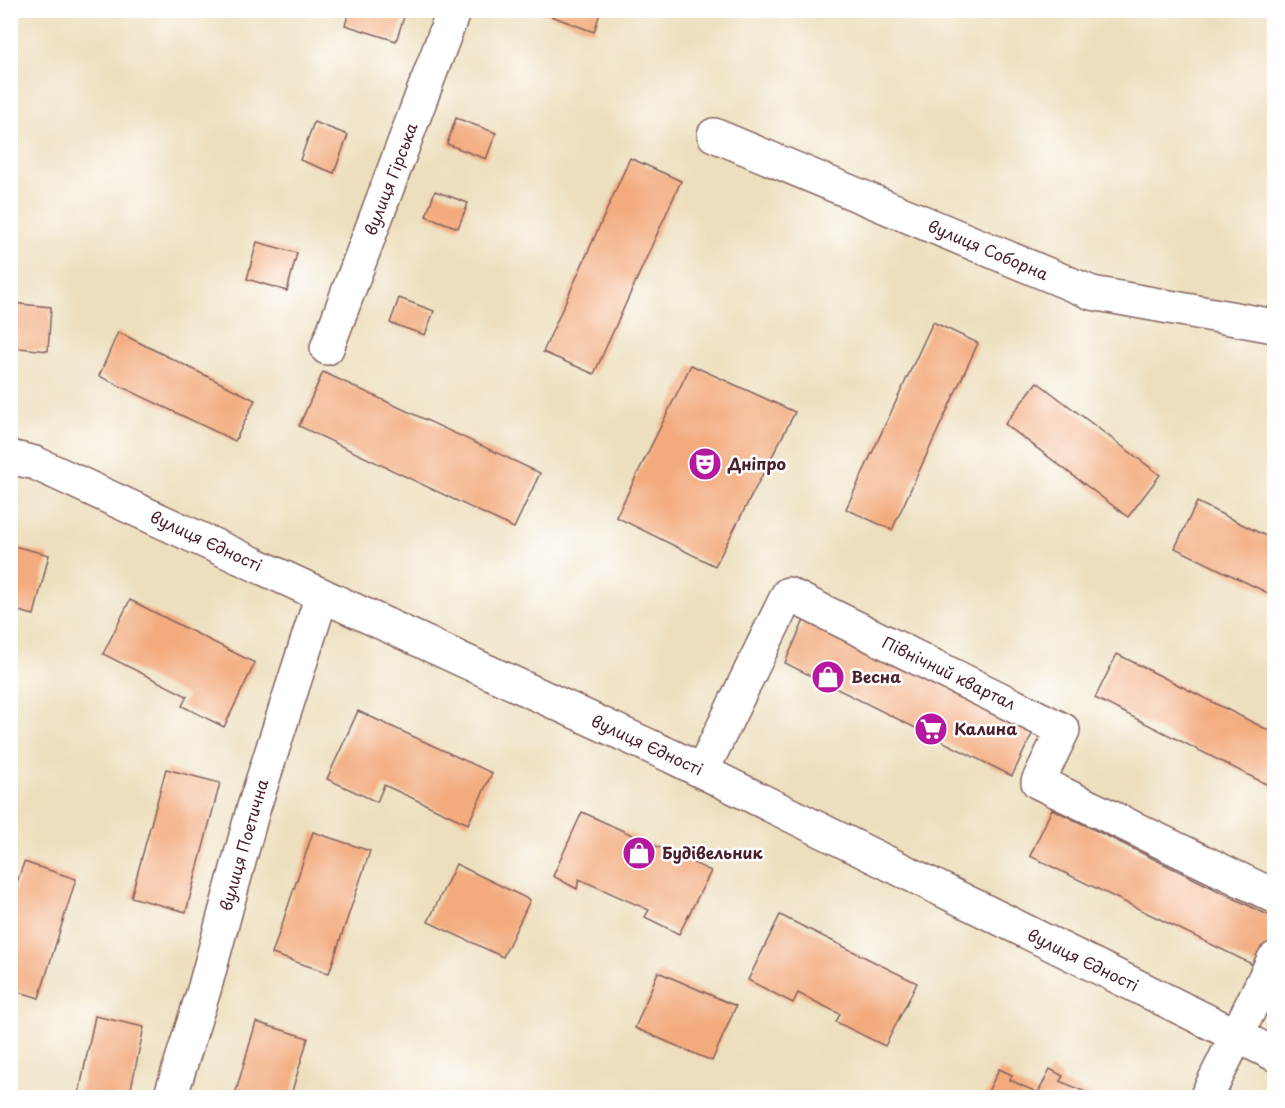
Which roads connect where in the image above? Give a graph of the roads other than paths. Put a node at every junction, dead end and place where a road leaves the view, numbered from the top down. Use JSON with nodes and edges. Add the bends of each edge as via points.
{"nodes":[{"id":1,"x":454,"y":10,"type":"edge"},
{"id":2,"x":714,"y":135,"type":"dead end"},
{"id":3,"x":1275,"y":326,"type":"edge"},
{"id":4,"x":327,"y":348,"type":"dead end"},
{"id":5,"x":10,"y":457,"type":"edge"},
{"id":6,"x":322,"y":595,"type":"junction"},
{"id":7,"x":702,"y":771,"type":"junction"},
{"id":8,"x":1275,"y":896,"type":"edge"},
{"id":9,"x":1275,"y":959,"type":"edge"},
{"id":10,"x":1236,"y":1035,"type":"junction"},
{"id":11,"x":1275,"y":1054,"type":"edge"},
{"id":12,"x":170,"y":1098,"type":"edge"},
{"id":13,"x":1206,"y":1098,"type":"edge"}],
"edges":[{"from":1,"to":4,"type":"street","name":"вулиця Гірська"},
{"from":2,"to":3,"type":"street","name":"вулиця Соборна","via":[[1092,293]]},
{"from":5,"to":6,"type":"street","name":"вулиця Єдності","via":[[35,463]]},
{"from":6,"to":7,"type":"street","name":"вулиця Єдності"},
{"from":6,"to":12,"type":"street","name":"вулиця Поетична","via":[[253,810]]},
{"from":7,"to":8,"type":"street","name":"Північний квартал","via":[[788,594],[1063,730],[1038,782]]},
{"from":7,"to":10,"type":"street","name":"вулиця Єдності"},
{"from":9,"to":10,"type":"street"},
{"from":10,"to":11,"type":"street","name":"вулиця Єдності"},
{"from":10,"to":13,"type":"street"}]}
